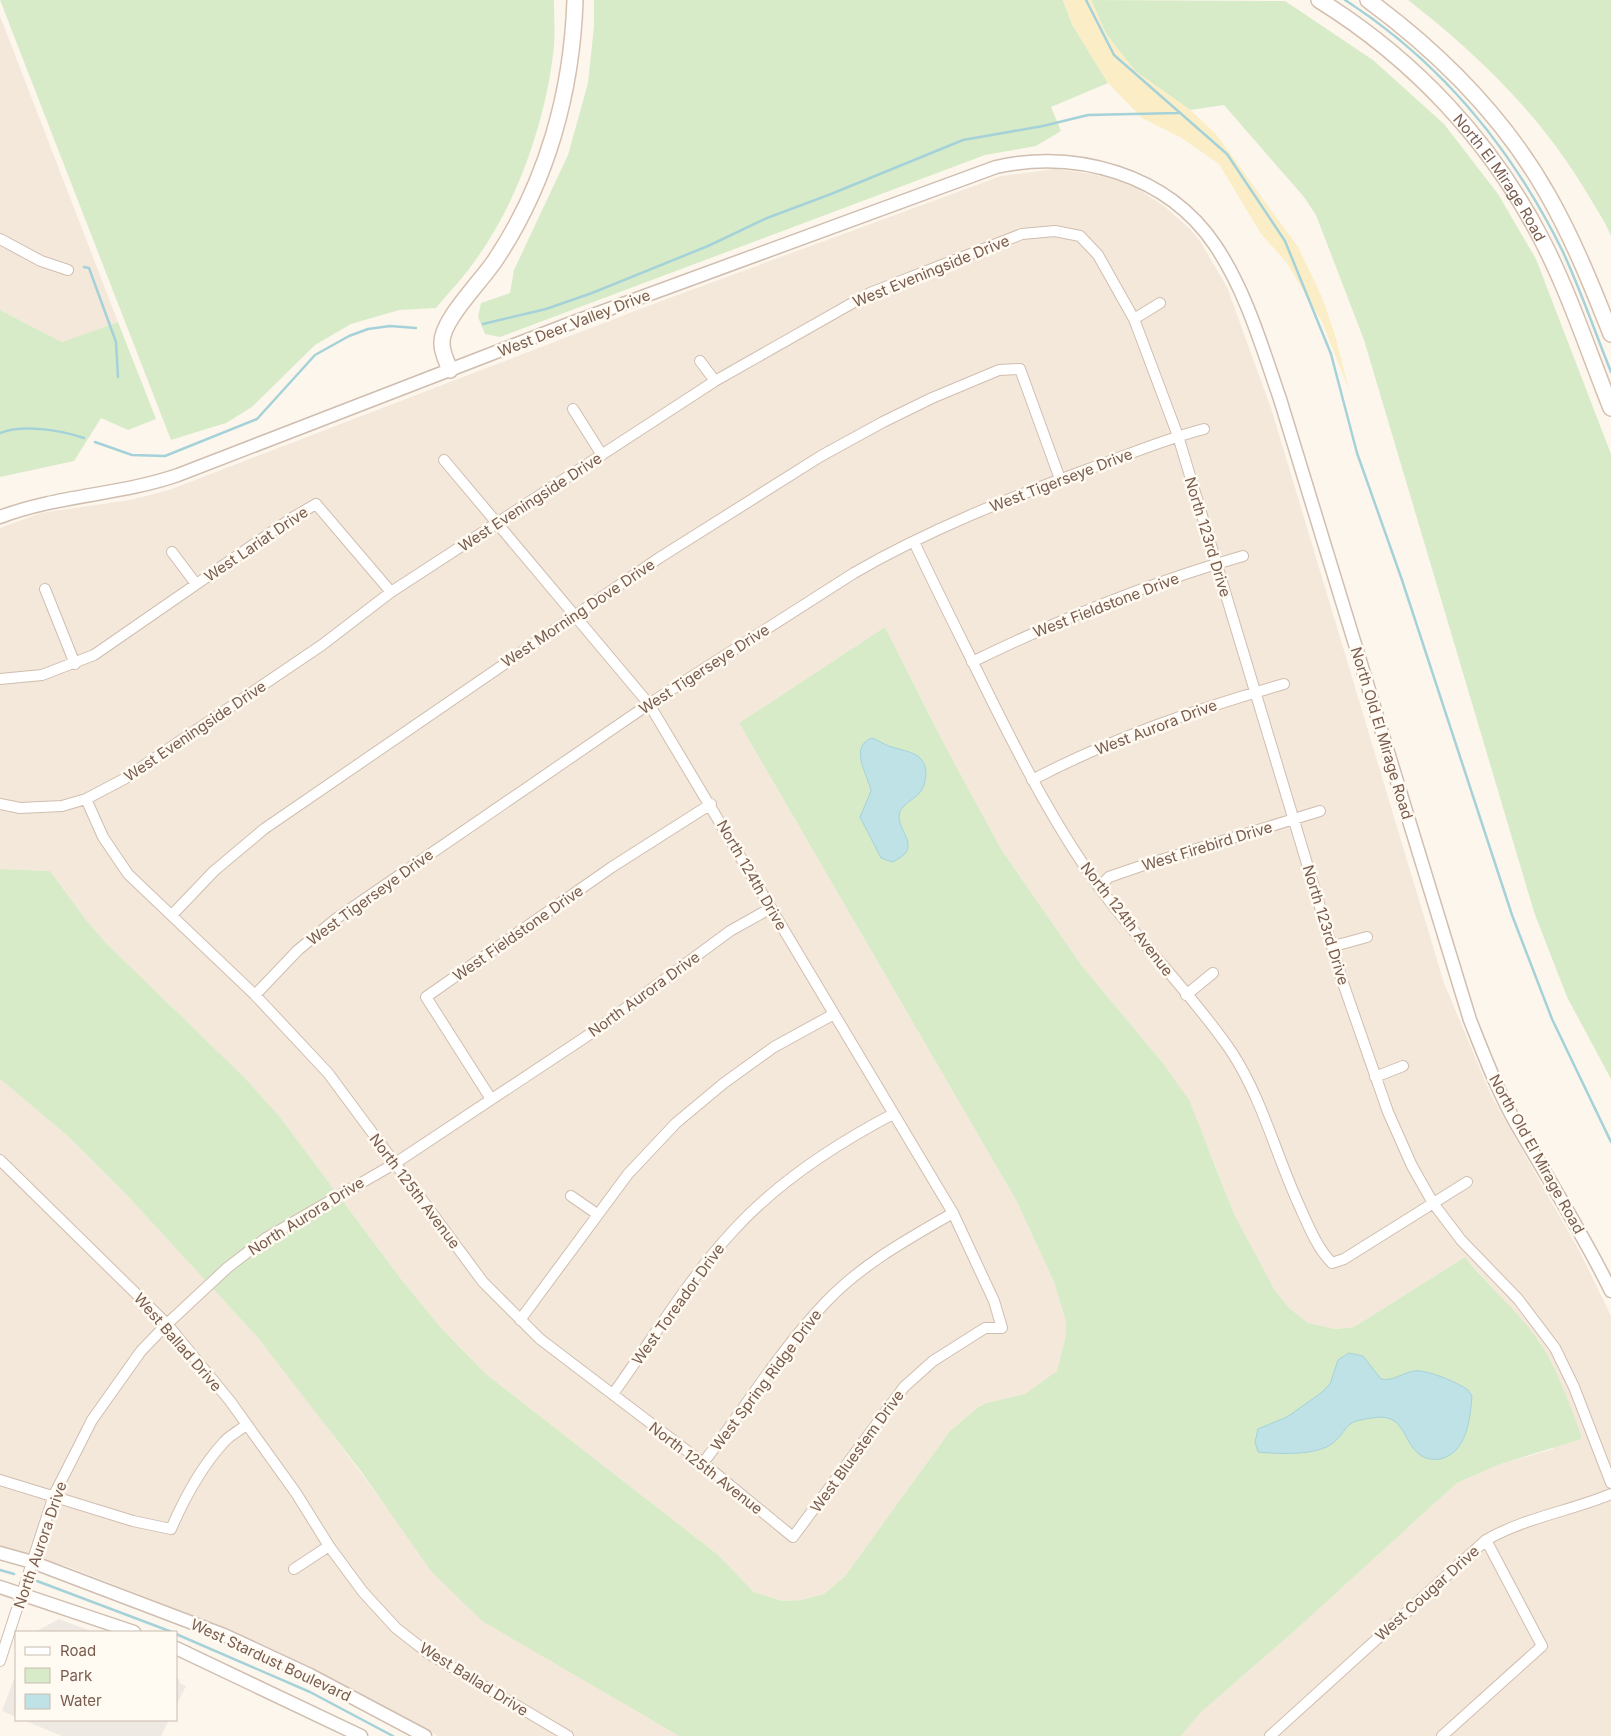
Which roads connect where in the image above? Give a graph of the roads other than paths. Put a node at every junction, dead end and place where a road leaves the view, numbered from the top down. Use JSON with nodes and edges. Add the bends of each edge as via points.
{"nodes":[{"id":1,"x":575,"y":0,"type":"edge"},
{"id":2,"x":1319,"y":0,"type":"edge"},
{"id":3,"x":1368,"y":0,"type":"edge"},
{"id":4,"x":1150,"y":186,"type":"joint"},
{"id":5,"x":1080,"y":236,"type":"joint"},
{"id":6,"x":0,"y":240,"type":"edge"},
{"id":7,"x":68,"y":270,"type":"dead end"},
{"id":8,"x":1160,"y":303,"type":"dead end"},
{"id":9,"x":1134,"y":319,"type":"junction"},
{"id":10,"x":1611,"y":334,"type":"edge"},
{"id":11,"x":700,"y":361,"type":"dead end"},
{"id":12,"x":450,"y":370,"type":"junction"},
{"id":13,"x":715,"y":381,"type":"junction"},
{"id":14,"x":573,"y":408,"type":"dead end"},
{"id":15,"x":1611,"y":408,"type":"edge"},
{"id":16,"x":1204,"y":429,"type":"dead end"},
{"id":17,"x":1178,"y":436,"type":"junction"},
{"id":18,"x":602,"y":455,"type":"junction"},
{"id":19,"x":444,"y":460,"type":"dead end"},
{"id":20,"x":1060,"y":479,"type":"junction"},
{"id":21,"x":0,"y":517,"type":"edge"},
{"id":22,"x":498,"y":523,"type":"junction"},
{"id":23,"x":914,"y":542,"type":"junction"},
{"id":24,"x":172,"y":552,"type":"dead end"},
{"id":25,"x":1243,"y":556,"type":"dead end"},
{"id":26,"x":1216,"y":564,"type":"junction"},
{"id":27,"x":196,"y":584,"type":"junction"},
{"id":28,"x":45,"y":589,"type":"dead end"},
{"id":29,"x":391,"y":592,"type":"junction"},
{"id":30,"x":575,"y":614,"type":"junction"},
{"id":31,"x":972,"y":662,"type":"junction"},
{"id":32,"x":75,"y":664,"type":"junction"},
{"id":33,"x":0,"y":679,"type":"edge"},
{"id":34,"x":1284,"y":684,"type":"dead end"},
{"id":35,"x":1255,"y":692,"type":"junction"},
{"id":36,"x":649,"y":704,"type":"junction"},
{"id":37,"x":1032,"y":780,"type":"junction"},
{"id":38,"x":86,"y":799,"type":"junction"},
{"id":39,"x":0,"y":804,"type":"edge"},
{"id":40,"x":711,"y":804,"type":"junction"},
{"id":41,"x":1320,"y":811,"type":"dead end"},
{"id":42,"x":1293,"y":820,"type":"junction"},
{"id":43,"x":1099,"y":887,"type":"junction"},
{"id":44,"x":771,"y":908,"type":"junction"},
{"id":45,"x":172,"y":915,"type":"junction"},
{"id":46,"x":1367,"y":937,"type":"dead end"},
{"id":47,"x":1334,"y":946,"type":"junction"},
{"id":48,"x":1213,"y":973,"type":"dead end"},
{"id":49,"x":255,"y":995,"type":"junction"},
{"id":50,"x":1186,"y":995,"type":"junction"},
{"id":51,"x":834,"y":1014,"type":"junction"},
{"id":52,"x":1403,"y":1066,"type":"dead end"},
{"id":53,"x":1375,"y":1077,"type":"junction"},
{"id":54,"x":491,"y":1099,"type":"junction"},
{"id":55,"x":894,"y":1114,"type":"junction"},
{"id":56,"x":0,"y":1160,"type":"edge"},
{"id":57,"x":394,"y":1164,"type":"junction"},
{"id":58,"x":1466,"y":1182,"type":"dead end"},
{"id":59,"x":571,"y":1196,"type":"dead end"},
{"id":60,"x":1433,"y":1203,"type":"junction"},
{"id":61,"x":953,"y":1213,"type":"junction"},
{"id":62,"x":597,"y":1214,"type":"junction"},
{"id":63,"x":1611,"y":1291,"type":"edge"},
{"id":64,"x":520,"y":1320,"type":"junction"},
{"id":65,"x":167,"y":1324,"type":"junction"},
{"id":66,"x":1002,"y":1328,"type":"joint"},
{"id":67,"x":613,"y":1394,"type":"junction"},
{"id":68,"x":246,"y":1425,"type":"junction"},
{"id":69,"x":703,"y":1463,"type":"junction"},
{"id":70,"x":0,"y":1480,"type":"edge"},
{"id":71,"x":1611,"y":1483,"type":"edge"},
{"id":72,"x":1611,"y":1494,"type":"edge"},
{"id":73,"x":54,"y":1495,"type":"junction"},
{"id":74,"x":793,"y":1537,"type":"joint"},
{"id":75,"x":1486,"y":1540,"type":"junction"},
{"id":76,"x":329,"y":1546,"type":"junction"},
{"id":77,"x":0,"y":1553,"type":"edge"},
{"id":78,"x":31,"y":1566,"type":"junction"},
{"id":79,"x":294,"y":1569,"type":"dead end"},
{"id":80,"x":0,"y":1588,"type":"edge"},
{"id":81,"x":23,"y":1590,"type":"junction"},
{"id":82,"x":131,"y":1631,"type":"edge"},
{"id":83,"x":178,"y":1649,"type":"edge"},
{"id":84,"x":0,"y":1661,"type":"edge"},
{"id":85,"x":361,"y":1736,"type":"edge"},
{"id":86,"x":425,"y":1736,"type":"edge"},
{"id":87,"x":568,"y":1736,"type":"edge"},
{"id":88,"x":1270,"y":1736,"type":"edge"},
{"id":89,"x":1442,"y":1736,"type":"edge"}],
"edges":[{"from":1,"to":12,"type":"main road","via":[[567,82],[560,116],[542,170],[522,217],[508,240],[446,325],[442,345]]},
{"from":2,"to":15,"type":"main road","name":"North El Mirage Road","via":[[1404,62],[1448,105],[1490,156],[1544,243]]},
{"from":3,"to":10,"type":"main road","name":"North El Mirage Road","via":[[1445,64],[1516,146],[1568,232]]},
{"from":4,"to":12,"type":"street","name":"West Deer Valley Drive","via":[[1106,168],[1070,162],[1028,161],[996,167]]},
{"from":4,"to":63,"type":"street","name":"North Old El Mirage Road","via":[[1185,212],[1206,234],[1221,255],[1245,304],[1280,399],[1470,1020],[1517,1124],[1571,1214]]},
{"from":5,"to":9,"type":"street","name":"North 123rd Drive","via":[[1098,255]]},
{"from":5,"to":13,"type":"street","name":"West Eveningside Drive","via":[[1055,231],[1022,234],[905,278],[836,311]]},
{"from":6,"to":7,"type":"street","via":[[41,261]]},
{"from":8,"to":9,"type":"street"},
{"from":9,"to":17,"type":"street","name":"North 123rd Drive"},
{"from":11,"to":13,"type":"street"},
{"from":12,"to":21,"type":"street","name":"West Deer Valley Drive","via":[[152,484],[48,501]]},
{"from":13,"to":18,"type":"street","name":"West Eveningside Drive"},
{"from":14,"to":18,"type":"street"},
{"from":16,"to":17,"type":"street","name":"West Tigerseye Drive"},
{"from":17,"to":20,"type":"street","name":"West Tigerseye Drive"},
{"from":17,"to":26,"type":"street","name":"North 123rd Drive"},
{"from":18,"to":22,"type":"street","name":"West Eveningside Drive"},
{"from":19,"to":22,"type":"street","name":"North 124th Drive"},
{"from":20,"to":23,"type":"street","name":"West Tigerseye Drive"},
{"from":20,"to":30,"type":"street","name":"West Morning Dove Drive","via":[[1020,370],[999,370],[932,398],[820,456]]},
{"from":22,"to":29,"type":"street","name":"West Eveningside Drive"},
{"from":22,"to":30,"type":"street","name":"North 124th Drive"},
{"from":23,"to":31,"type":"street","name":"North 124th Avenue"},
{"from":23,"to":36,"type":"street","name":"West Tigerseye Drive","via":[[854,573]]},
{"from":24,"to":27,"type":"street","name":"West Lariat Drive"},
{"from":25,"to":26,"type":"street","name":"West Fieldstone Drive"},
{"from":26,"to":31,"type":"street","name":"West Fieldstone Drive","via":[[1157,582],[1065,618]]},
{"from":26,"to":35,"type":"street","name":"North 123rd Drive"},
{"from":27,"to":29,"type":"street","name":"West Lariat Drive","via":[[316,504]]},
{"from":27,"to":32,"type":"street","name":"West Lariat Drive"},
{"from":28,"to":32,"type":"street"},
{"from":29,"to":38,"type":"street","name":"West Eveningside Drive","via":[[322,645],[182,741],[124,779]]},
{"from":30,"to":36,"type":"street","name":"North 124th Drive"},
{"from":30,"to":45,"type":"street","name":"West Morning Dove Drive","via":[[264,828],[214,870]]},
{"from":31,"to":37,"type":"street","name":"North 124th Avenue"},
{"from":32,"to":33,"type":"street","name":"West Lariat Drive","via":[[42,675]]},
{"from":34,"to":35,"type":"street","name":"West Aurora Drive"},
{"from":35,"to":37,"type":"street","name":"West Aurora Drive","via":[[1096,748]]},
{"from":35,"to":42,"type":"street","name":"North 123rd Drive"},
{"from":36,"to":40,"type":"street","name":"North 124th Drive"},
{"from":36,"to":49,"type":"street","name":"West Tigerseye Drive","via":[[337,918],[298,950]]},
{"from":37,"to":43,"type":"street","name":"North 124th Avenue"},
{"from":38,"to":39,"type":"street","name":"West Eveningside Drive","via":[[62,806],[20,808]]},
{"from":38,"to":45,"type":"street","name":"North 125th Avenue","via":[[103,837],[128,874]]},
{"from":40,"to":44,"type":"street","name":"North 124th Drive"},
{"from":40,"to":54,"type":"street","name":"West Fieldstone Drive","via":[[612,868],[426,997]]},
{"from":41,"to":42,"type":"street","name":"West Firebird Drive"},
{"from":42,"to":43,"type":"street","name":"West Firebird Drive","via":[[1109,877]]},
{"from":42,"to":47,"type":"street","name":"North 123rd Drive"},
{"from":43,"to":50,"type":"street","name":"North 124th Avenue"},
{"from":44,"to":51,"type":"street","name":"North 124th Drive"},
{"from":44,"to":54,"type":"street","name":"North Aurora Drive","via":[[730,931],[596,1030]]},
{"from":45,"to":49,"type":"street","name":"North 125th Avenue"},
{"from":46,"to":47,"type":"street"},
{"from":47,"to":53,"type":"street","name":"North 123rd Drive"},
{"from":48,"to":50,"type":"street"},
{"from":49,"to":57,"type":"street","name":"North 125th Avenue","via":[[328,1073]]},
{"from":50,"to":60,"type":"street","name":"North 124th Avenue","via":[[1231,1051],[1245,1076],[1305,1218],[1332,1263],[1344,1259]]},
{"from":51,"to":55,"type":"street","name":"North 124th Drive"},
{"from":51,"to":62,"type":"street","via":[[774,1047],[717,1088],[628,1174]]},
{"from":52,"to":53,"type":"street"},
{"from":53,"to":60,"type":"street","name":"North 123rd Drive","via":[[1412,1166]]},
{"from":54,"to":57,"type":"street","name":"North Aurora Drive"},
{"from":55,"to":61,"type":"street","name":"North 124th Drive"},
{"from":55,"to":67,"type":"street","name":"West Toreador Drive","via":[[835,1146],[780,1186],[732,1232],[686,1290]]},
{"from":56,"to":65,"type":"street","name":"West Ballad Drive"},
{"from":57,"to":64,"type":"street","name":"North 125th Avenue","via":[[483,1282]]},
{"from":57,"to":65,"type":"street","name":"North Aurora Drive","via":[[266,1238],[227,1268]]},
{"from":58,"to":60,"type":"street"},
{"from":59,"to":62,"type":"street"},
{"from":60,"to":71,"type":"street","name":"North 123rd Drive","via":[[1461,1240],[1518,1299],[1549,1339],[1574,1387]]},
{"from":61,"to":66,"type":"street","name":"North 124th Drive","via":[[994,1301]]},
{"from":61,"to":69,"type":"street","name":"West Spring Ridge Drive","via":[[891,1249],[851,1278],[826,1302]]},
{"from":62,"to":64,"type":"street"},
{"from":64,"to":67,"type":"street","name":"North 125th Avenue"},
{"from":65,"to":68,"type":"street","name":"West Ballad Drive"},
{"from":65,"to":73,"type":"street","name":"North Aurora Drive","via":[[141,1351],[92,1420]]},
{"from":66,"to":74,"type":"street","name":"West Bluestem Drive","via":[[985,1328],[934,1361],[904,1387]]},
{"from":67,"to":69,"type":"street","name":"North 125th Avenue"},
{"from":68,"to":73,"type":"street","via":[[225,1441],[209,1462],[184,1499],[171,1529],[133,1521]]},
{"from":68,"to":76,"type":"street","name":"West Ballad Drive","via":[[296,1493]]},
{"from":69,"to":74,"type":"street","name":"North 125th Avenue"},
{"from":70,"to":73,"type":"street"},
{"from":72,"to":75,"type":"street","name":"West Cougar Drive","via":[[1506,1528]]},
{"from":73,"to":78,"type":"street","name":"North Aurora Drive"},
{"from":75,"to":88,"type":"street","name":"West Cougar Drive"},
{"from":75,"to":89,"type":"street","via":[[1542,1646]]},
{"from":76,"to":79,"type":"street"},
{"from":76,"to":87,"type":"street","name":"West Ballad Drive","via":[[363,1592],[396,1628],[428,1654]]},
{"from":77,"to":78,"type":"street","name":"West Stardust Boulevard"},
{"from":78,"to":81,"type":"street","name":"North Aurora Drive"},
{"from":78,"to":86,"type":"street","name":"West Stardust Boulevard","via":[[224,1635],[310,1675]]},
{"from":80,"to":81,"type":"street"},
{"from":81,"to":82,"type":"street"},
{"from":81,"to":84,"type":"street","name":"North Aurora Drive"},
{"from":83,"to":85,"type":"street","name":"West Stardust Boulevard"}]}
